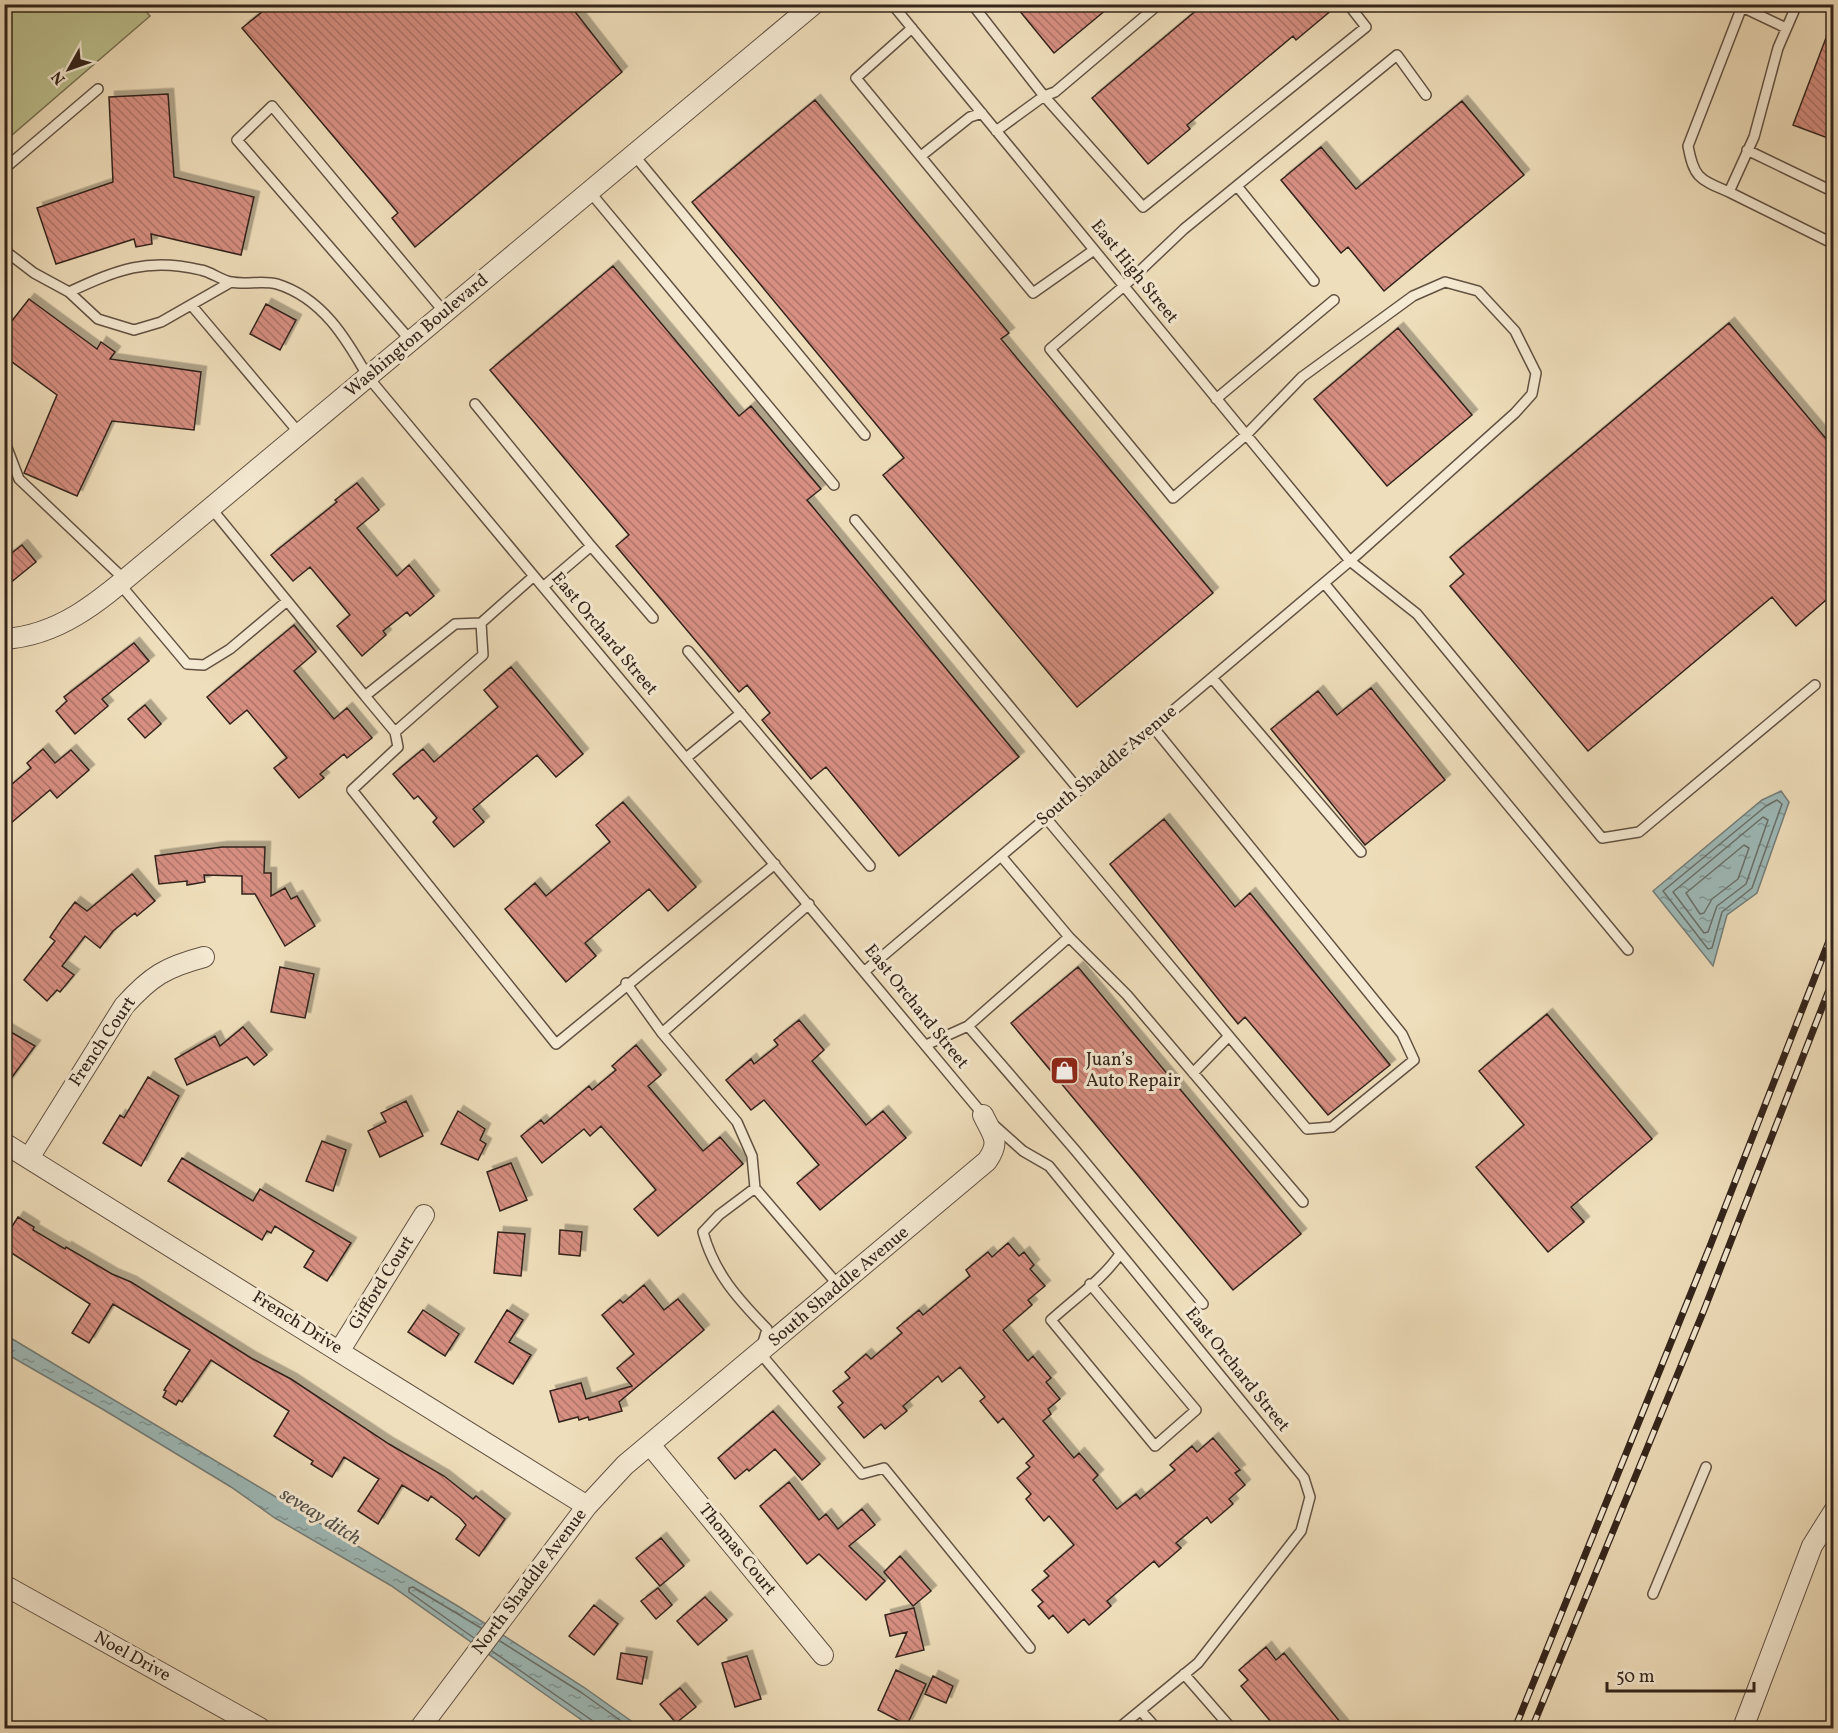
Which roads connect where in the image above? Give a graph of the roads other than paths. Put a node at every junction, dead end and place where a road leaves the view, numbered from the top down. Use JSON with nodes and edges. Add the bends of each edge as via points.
{"nodes":[{"id":1,"x":814,"y":4,"type":"edge"},
{"id":2,"x":892,"y":4,"type":"edge"},
{"id":3,"x":972,"y":4,"type":"edge"},
{"id":4,"x":1159,"y":4,"type":"edge"},
{"id":5,"x":1348,"y":4,"type":"edge"},
{"id":6,"x":1797,"y":4,"type":"edge"},
{"id":7,"x":1742,"y":6,"type":"edge"},
{"id":8,"x":912,"y":28,"type":"junction"},
{"id":9,"x":1786,"y":28,"type":"junction"},
{"id":10,"x":98,"y":89,"type":"dead end"},
{"id":11,"x":1426,"y":95,"type":"dead end"},
{"id":12,"x":1044,"y":96,"type":"junction"},
{"id":13,"x":982,"y":113,"type":"junction"},
{"id":14,"x":996,"y":131,"type":"junction"},
{"id":15,"x":1747,"y":150,"type":"junction"},
{"id":16,"x":634,"y":154,"type":"junction"},
{"id":17,"x":921,"y":156,"type":"junction"},
{"id":18,"x":4,"y":169,"type":"edge"},
{"id":19,"x":1236,"y":186,"type":"junction"},
{"id":20,"x":590,"y":192,"type":"junction"},
{"id":21,"x":1729,"y":192,"type":"junction"},
{"id":22,"x":1833,"y":192,"type":"edge"},
{"id":23,"x":1833,"y":244,"type":"edge"},
{"id":24,"x":4,"y":250,"type":"edge"},
{"id":25,"x":1094,"y":250,"type":"junction"},
{"id":26,"x":1314,"y":280,"type":"dead end"},
{"id":27,"x":231,"y":282,"type":"junction"},
{"id":28,"x":1124,"y":286,"type":"junction"},
{"id":29,"x":69,"y":292,"type":"junction"},
{"id":30,"x":1334,"y":300,"type":"dead end"},
{"id":31,"x":192,"y":306,"type":"junction"},
{"id":32,"x":445,"y":313,"type":"junction"},
{"id":33,"x":411,"y":341,"type":"junction"},
{"id":34,"x":368,"y":377,"type":"junction"},
{"id":35,"x":1216,"y":399,"type":"junction"},
{"id":36,"x":475,"y":404,"type":"dead end"},
{"id":37,"x":300,"y":434,"type":"junction"},
{"id":38,"x":865,"y":435,"type":"dead end"},
{"id":39,"x":1246,"y":435,"type":"junction"},
{"id":40,"x":4,"y":440,"type":"edge"},
{"id":41,"x":834,"y":485,"type":"dead end"},
{"id":42,"x":211,"y":508,"type":"junction"},
{"id":43,"x":855,"y":520,"type":"dead end"},
{"id":44,"x":591,"y":546,"type":"junction"},
{"id":45,"x":1350,"y":561,"type":"junction"},
{"id":46,"x":534,"y":576,"type":"junction"},
{"id":47,"x":122,"y":581,"type":"junction"},
{"id":48,"x":1324,"y":583,"type":"junction"},
{"id":49,"x":543,"y":587,"type":"junction"},
{"id":50,"x":287,"y":601,"type":"junction"},
{"id":51,"x":653,"y":618,"type":"dead end"},
{"id":52,"x":481,"y":622,"type":"junction"},
{"id":53,"x":4,"y":639,"type":"edge"},
{"id":54,"x":688,"y":651,"type":"dead end"},
{"id":55,"x":1212,"y":678,"type":"junction"},
{"id":56,"x":1815,"y":685,"type":"dead end"},
{"id":57,"x":365,"y":696,"type":"junction"},
{"id":58,"x":741,"y":713,"type":"junction"},
{"id":59,"x":1153,"y":727,"type":"junction"},
{"id":60,"x":395,"y":732,"type":"junction"},
{"id":61,"x":686,"y":758,"type":"junction"},
{"id":62,"x":1079,"y":790,"type":"junction"},
{"id":63,"x":1046,"y":818,"type":"junction"},
{"id":64,"x":1361,"y":852,"type":"dead end"},
{"id":65,"x":1001,"y":856,"type":"junction"},
{"id":66,"x":775,"y":864,"type":"junction"},
{"id":67,"x":870,"y":866,"type":"dead end"},
{"id":68,"x":808,"y":904,"type":"junction"},
{"id":69,"x":1069,"y":937,"type":"junction"},
{"id":70,"x":1628,"y":950,"type":"dead end"},
{"id":71,"x":204,"y":957,"type":"dead end"},
{"id":72,"x":865,"y":971,"type":"junction"},
{"id":73,"x":626,"y":983,"type":"junction"},
{"id":74,"x":968,"y":1026,"type":"junction"},
{"id":75,"x":662,"y":1033,"type":"junction"},
{"id":76,"x":1229,"y":1036,"type":"junction"},
{"id":77,"x":926,"y":1045,"type":"junction"},
{"id":78,"x":1194,"y":1073,"type":"junction"},
{"id":79,"x":983,"y":1115,"type":"junction"},
{"id":80,"x":4,"y":1143,"type":"edge"},
{"id":81,"x":29,"y":1158,"type":"junction"},
{"id":82,"x":755,"y":1188,"type":"junction"},
{"id":83,"x":1303,"y":1202,"type":"dead end"},
{"id":84,"x":424,"y":1215,"type":"dead end"},
{"id":85,"x":1120,"y":1254,"type":"junction"},
{"id":86,"x":1090,"y":1284,"type":"junction"},
{"id":87,"x":839,"y":1286,"type":"junction"},
{"id":88,"x":1203,"y":1304,"type":"dead end"},
{"id":89,"x":340,"y":1350,"type":"junction"},
{"id":90,"x":760,"y":1353,"type":"junction"},
{"id":91,"x":651,"y":1446,"type":"junction"},
{"id":92,"x":1706,"y":1467,"type":"dead end"},
{"id":93,"x":587,"y":1506,"type":"junction"},
{"id":94,"x":1833,"y":1511,"type":"edge"},
{"id":95,"x":4,"y":1585,"type":"edge"},
{"id":96,"x":1653,"y":1594,"type":"dead end"},
{"id":97,"x":1030,"y":1648,"type":"dead end"},
{"id":98,"x":824,"y":1655,"type":"dead end"},
{"id":99,"x":1184,"y":1674,"type":"junction"},
{"id":100,"x":1141,"y":1711,"type":"junction"},
{"id":101,"x":260,"y":1728,"type":"edge"},
{"id":102,"x":420,"y":1728,"type":"edge"},
{"id":103,"x":1119,"y":1728,"type":"edge"},
{"id":104,"x":1156,"y":1728,"type":"edge"},
{"id":105,"x":1231,"y":1728,"type":"edge"},
{"id":106,"x":1743,"y":1728,"type":"edge"}],
"edges":[{"from":1,"to":16,"type":"street","name":"Washington Boulevard"},
{"from":2,"to":8,"type":"lane","name":"East High Street"},
{"from":3,"to":12,"type":"lane"},
{"from":4,"to":12,"type":"lane","via":[[1055,92]]},
{"from":5,"to":12,"type":"lane","via":[[1366,27],[1143,207]]},
{"from":6,"to":9,"type":"lane"},
{"from":7,"to":9,"type":"lane"},
{"from":7,"to":21,"type":"lane","via":[[1688,146],[1692,169]]},
{"from":8,"to":13,"type":"lane","name":"East High Street"},
{"from":8,"to":17,"type":"lane","via":[[856,78]]},
{"from":9,"to":15,"type":"lane"},
{"from":10,"to":18,"type":"lane"},
{"from":11,"to":19,"type":"lane","via":[[1397,55]]},
{"from":12,"to":14,"type":"lane"},
{"from":13,"to":14,"type":"lane","name":"East High Street"},
{"from":13,"to":17,"type":"lane","via":[[970,117]]},
{"from":14,"to":25,"type":"lane","name":"East High Street"},
{"from":15,"to":21,"type":"lane"},
{"from":15,"to":22,"type":"lane"},
{"from":16,"to":20,"type":"street","name":"Washington Boulevard"},
{"from":16,"to":38,"type":"lane"},
{"from":17,"to":25,"type":"lane","via":[[1033,293]]},
{"from":19,"to":26,"type":"lane"},
{"from":19,"to":28,"type":"lane"},
{"from":20,"to":32,"type":"street","name":"Washington Boulevard"},
{"from":20,"to":41,"type":"lane"},
{"from":21,"to":23,"type":"lane"},
{"from":24,"to":29,"type":"lane","via":[[34,273]]},
{"from":25,"to":28,"type":"lane","name":"East High Street"},
{"from":27,"to":29,"type":"lane","via":[[204,270],[166,262],[132,267]]},
{"from":27,"to":31,"type":"lane"},
{"from":27,"to":34,"type":"lane","name":"East Orchard Street","via":[[275,283],[306,297],[333,321]]},
{"from":28,"to":35,"type":"lane","name":"East High Street"},
{"from":28,"to":39,"type":"lane","name":"South Shaddle Avenue","via":[[1050,349],[1086,393],[1173,498]]},
{"from":29,"to":31,"type":"lane","via":[[98,319],[134,330]]},
{"from":30,"to":35,"type":"lane"},
{"from":31,"to":37,"type":"lane"},
{"from":32,"to":33,"type":"street","name":"Washington Boulevard"},
{"from":32,"to":33,"type":"lane","via":[[272,106],[237,140]]},
{"from":33,"to":34,"type":"street","name":"Washington Boulevard"},
{"from":34,"to":37,"type":"street","name":"Washington Boulevard"},
{"from":34,"to":46,"type":"lane","name":"East Orchard Street"},
{"from":35,"to":39,"type":"lane","name":"East High Street"},
{"from":36,"to":44,"type":"lane"},
{"from":37,"to":42,"type":"street","name":"Washington Boulevard"},
{"from":39,"to":45,"type":"lane","name":"East High Street"},
{"from":39,"to":45,"type":"lane","name":"South Shaddle Avenue","via":[[1302,377],[1369,325],[1413,296],[1445,282],[1478,291],[1515,331],[1536,373],[1532,394]]},
{"from":40,"to":47,"type":"lane","via":[[19,479]]},
{"from":42,"to":47,"type":"street","name":"Washington Boulevard"},
{"from":42,"to":50,"type":"lane"},
{"from":43,"to":62,"type":"lane"},
{"from":44,"to":49,"type":"lane"},
{"from":44,"to":51,"type":"lane"},
{"from":45,"to":48,"type":"lane","name":"South Shaddle Avenue"},
{"from":45,"to":56,"type":"lane","name":"East High Street","via":[[1418,614],[1602,838],[1639,832]]},
{"from":46,"to":49,"type":"lane","name":"East Orchard Street"},
{"from":46,"to":52,"type":"lane"},
{"from":47,"to":50,"type":"lane","via":[[187,664],[204,665],[230,649]]},
{"from":47,"to":53,"type":"street","name":"Washington Boulevard","via":[[59,627],[26,638]]},
{"from":48,"to":55,"type":"lane","name":"South Shaddle Avenue"},
{"from":48,"to":70,"type":"lane"},
{"from":49,"to":61,"type":"lane","name":"East Orchard Street"},
{"from":50,"to":57,"type":"lane"},
{"from":52,"to":57,"type":"lane","via":[[455,624]]},
{"from":52,"to":60,"type":"lane","via":[[483,655]]},
{"from":54,"to":58,"type":"lane"},
{"from":55,"to":59,"type":"lane","name":"South Shaddle Avenue"},
{"from":55,"to":64,"type":"lane"},
{"from":57,"to":60,"type":"lane"},
{"from":58,"to":61,"type":"lane"},
{"from":58,"to":67,"type":"lane"},
{"from":59,"to":62,"type":"lane","name":"South Shaddle Avenue"},
{"from":59,"to":76,"type":"lane","via":[[1402,1034],[1414,1060],[1332,1127],[1307,1130]]},
{"from":60,"to":73,"type":"lane","via":[[398,747],[352,790],[556,1044]]},
{"from":61,"to":66,"type":"lane","name":"East Orchard Street"},
{"from":62,"to":63,"type":"lane","name":"South Shaddle Avenue"},
{"from":63,"to":65,"type":"lane","name":"South Shaddle Avenue"},
{"from":63,"to":76,"type":"lane"},
{"from":65,"to":69,"type":"lane"},
{"from":65,"to":72,"type":"lane","name":"South Shaddle Avenue"},
{"from":66,"to":68,"type":"lane","name":"East Orchard Street"},
{"from":66,"to":73,"type":"lane"},
{"from":68,"to":72,"type":"lane","name":"East Orchard Street"},
{"from":68,"to":75,"type":"lane"},
{"from":69,"to":74,"type":"lane"},
{"from":69,"to":78,"type":"lane","via":[[1127,995]]},
{"from":71,"to":81,"type":"street","name":"French Court","via":[[170,966],[124,1006]]},
{"from":72,"to":77,"type":"lane","name":"East Orchard Street"},
{"from":73,"to":75,"type":"lane"},
{"from":74,"to":77,"type":"lane"},
{"from":74,"to":88,"type":"lane"},
{"from":75,"to":82,"type":"lane","via":[[736,1122],[752,1156]]},
{"from":76,"to":78,"type":"lane"},
{"from":77,"to":79,"type":"lane","name":"East Orchard Street"},
{"from":78,"to":83,"type":"lane"},
{"from":79,"to":85,"type":"lane","name":"East Orchard Street","via":[[1023,1151],[1049,1166]]},
{"from":79,"to":87,"type":"street","name":"South Shaddle Avenue","via":[[996,1142],[987,1161]]},
{"from":80,"to":81,"type":"street","name":"French Drive"},
{"from":81,"to":89,"type":"street","name":"French Drive"},
{"from":82,"to":87,"type":"lane"},
{"from":82,"to":90,"type":"lane","via":[[703,1232],[710,1257],[726,1285],[767,1329]]},
{"from":84,"to":89,"type":"street","name":"Gifford Court"},
{"from":85,"to":86,"type":"lane"},
{"from":85,"to":99,"type":"lane","name":"East Orchard Street","via":[[1305,1479],[1310,1497],[1300,1531],[1198,1663]]},
{"from":86,"to":86,"type":"lane","via":[[1051,1320],[1155,1446],[1196,1410]]},
{"from":87,"to":90,"type":"street","name":"South Shaddle Avenue"},
{"from":89,"to":93,"type":"street","name":"French Drive"},
{"from":90,"to":91,"type":"street","name":"South Shaddle Avenue"},
{"from":90,"to":97,"type":"lane","via":[[862,1474],[884,1468]]},
{"from":91,"to":93,"type":"street","name":"North Shaddle Avenue","via":[[625,1466]]},
{"from":91,"to":98,"type":"street","name":"Thomas Court"},
{"from":92,"to":96,"type":"lane"},
{"from":93,"to":102,"type":"street","name":"North Shaddle Avenue"},
{"from":94,"to":106,"type":"street","via":[[1812,1546]]},
{"from":95,"to":101,"type":"street","name":"Noel Drive"},
{"from":99,"to":100,"type":"lane","name":"East Orchard Street"},
{"from":99,"to":105,"type":"lane"},
{"from":100,"to":103,"type":"lane","name":"East Orchard Street"},
{"from":100,"to":104,"type":"lane"}]}
